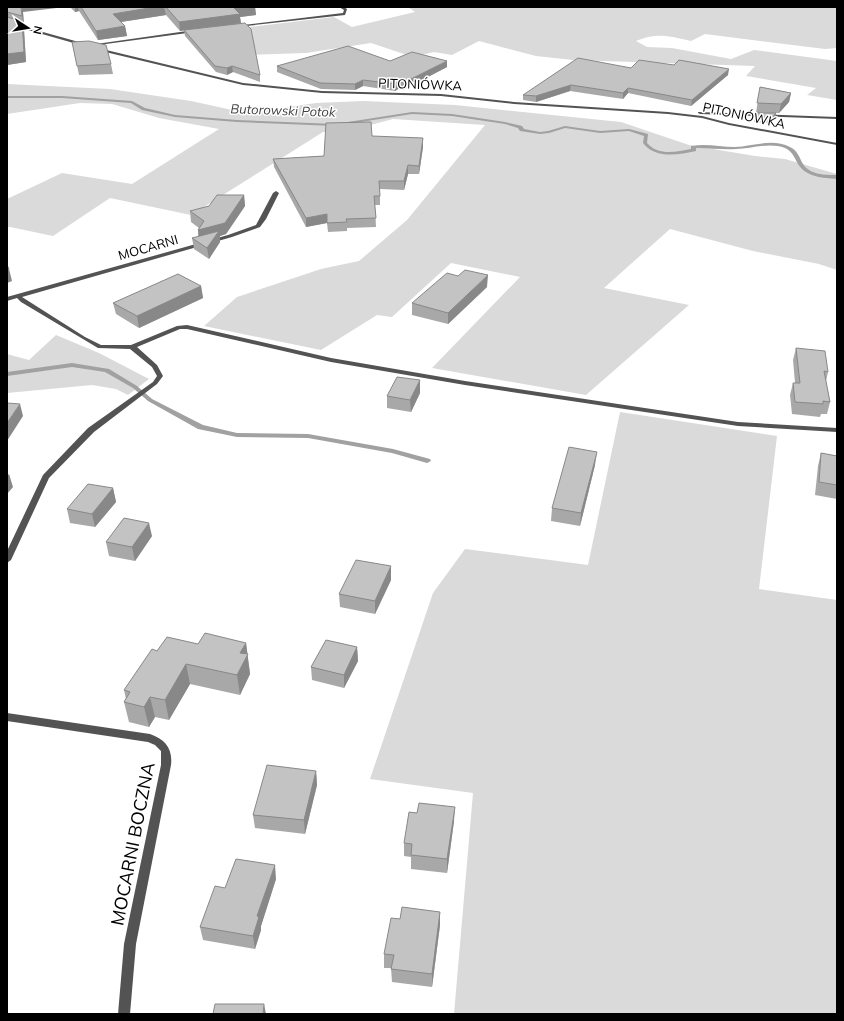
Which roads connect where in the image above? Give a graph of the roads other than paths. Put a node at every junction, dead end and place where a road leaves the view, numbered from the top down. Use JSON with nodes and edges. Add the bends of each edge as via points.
{"nodes":[{"id":1,"x":341,"y":7,"type":"edge"},
{"id":2,"x":7,"y":22,"type":"edge"},
{"id":3,"x":228,"y":27,"type":"edge"},
{"id":4,"x":197,"y":31,"type":"edge"},
{"id":5,"x":88,"y":46,"type":"junction"},
{"id":6,"x":668,"y":113,"type":"junction"},
{"id":7,"x":837,"y":118,"type":"edge"},
{"id":8,"x":837,"y":144,"type":"edge"},
{"id":9,"x":276,"y":193,"type":"dead end"},
{"id":10,"x":18,"y":296,"type":"junction"},
{"id":11,"x":7,"y":299,"type":"edge"},
{"id":12,"x":132,"y":348,"type":"junction"},
{"id":13,"x":837,"y":430,"type":"edge"},
{"id":14,"x":7,"y":560,"type":"edge"},
{"id":15,"x":7,"y":717,"type":"edge"},
{"id":16,"x":124,"y":1014,"type":"edge"}],
"edges":[{"from":1,"to":3,"type":"street","via":[[346,10],[344,14]]},
{"from":2,"to":5,"type":"street","name":"PITONIÓWKA"},
{"from":4,"to":5,"type":"street"},
{"from":5,"to":6,"type":"street","name":"PITONIÓWKA","via":[[243,84],[322,92],[441,95],[514,103]]},
{"from":6,"to":7,"type":"street"},
{"from":6,"to":8,"type":"street","name":"PITONIÓWKA","via":[[702,117]]},
{"from":9,"to":10,"type":"street","name":"MOCARNI","via":[[258,226]]},
{"from":10,"to":11,"type":"street","name":"MOCARNI"},
{"from":10,"to":12,"type":"street","via":[[100,347]]},
{"from":12,"to":13,"type":"street","via":[[179,327],[187,327],[331,360],[465,383],[738,424]]},
{"from":12,"to":14,"type":"street","via":[[155,366],[160,376],[155,383],[91,430],[46,477]]},
{"from":15,"to":16,"type":"street","name":"MOCARNI BOCZNA","via":[[150,738],[163,745],[166,750],[168,757],[130,944]]}]}
